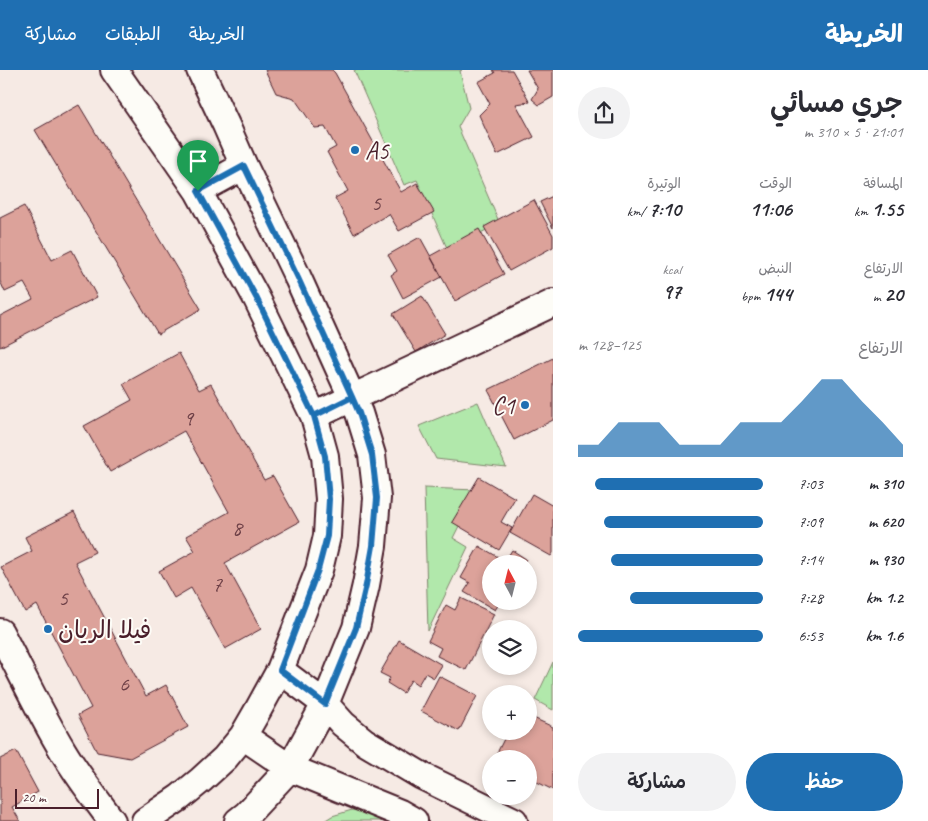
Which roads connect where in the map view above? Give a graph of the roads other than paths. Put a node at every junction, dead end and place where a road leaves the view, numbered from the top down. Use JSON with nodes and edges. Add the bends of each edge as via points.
{"nodes":[{"id":1,"x":114,"y":70,"type":"edge"},
{"id":2,"x":200,"y":70,"type":"edge"},
{"id":3,"x":244,"y":166,"type":"junction"},
{"id":4,"x":198,"y":191,"type":"junction"},
{"id":5,"x":553,"y":303,"type":"edge"},
{"id":6,"x":352,"y":397,"type":"junction"},
{"id":7,"x":314,"y":416,"type":"junction"},
{"id":8,"x":0,"y":632,"type":"edge"},
{"id":9,"x":280,"y":670,"type":"junction"},
{"id":10,"x":325,"y":704,"type":"junction"},
{"id":11,"x":243,"y":736,"type":"junction"},
{"id":12,"x":290,"y":768,"type":"junction"},
{"id":13,"x":112,"y":821,"type":"edge"},
{"id":14,"x":145,"y":821,"type":"edge"},
{"id":15,"x":238,"y":821,"type":"edge"},
{"id":16,"x":414,"y":821,"type":"edge"},
{"id":17,"x":514,"y":821,"type":"edge"}],
"edges":[{"from":1,"to":4,"type":"street"},
{"from":2,"to":3,"type":"street"},
{"from":3,"to":4,"type":"street"},
{"from":3,"to":6,"type":"street"},
{"from":4,"to":7,"type":"street","via":[[257,299]]},
{"from":5,"to":6,"type":"street"},
{"from":6,"to":7,"type":"street"},
{"from":6,"to":10,"type":"street","via":[[372,455],[377,498],[373,546],[356,628]]},
{"from":7,"to":9,"type":"street","via":[[325,456],[329,499],[327,536],[318,570]]},
{"from":8,"to":13,"type":"street","via":[[64,752]]},
{"from":9,"to":10,"type":"street"},
{"from":9,"to":11,"type":"street"},
{"from":10,"to":12,"type":"street"},
{"from":10,"to":17,"type":"street","via":[[365,742],[422,776]]},
{"from":11,"to":12,"type":"street"},
{"from":11,"to":14,"type":"street","via":[[201,780]]},
{"from":12,"to":15,"type":"street"},
{"from":12,"to":16,"type":"street"}]}
